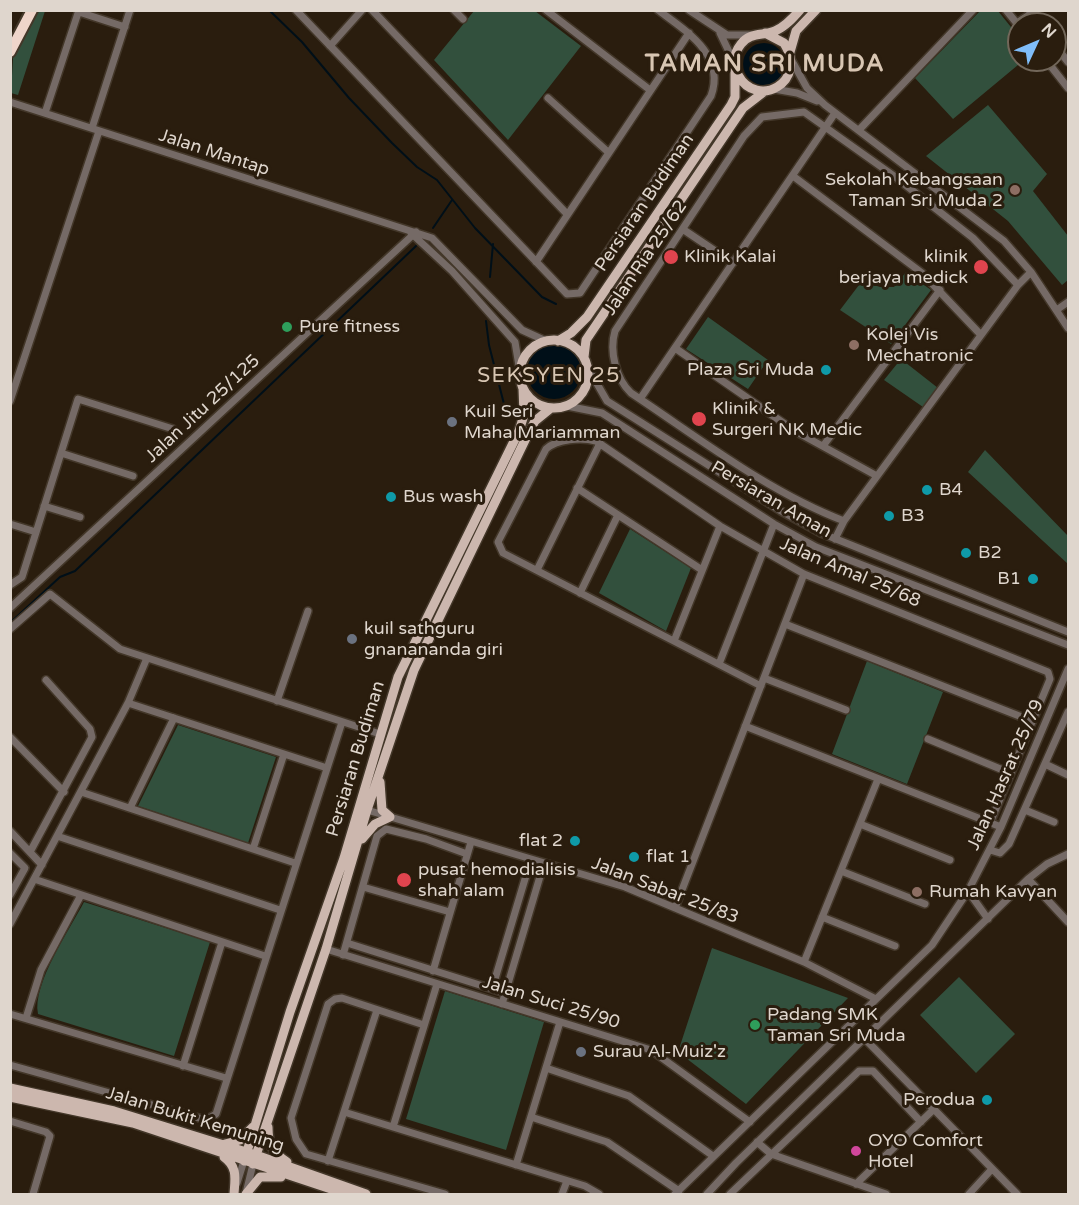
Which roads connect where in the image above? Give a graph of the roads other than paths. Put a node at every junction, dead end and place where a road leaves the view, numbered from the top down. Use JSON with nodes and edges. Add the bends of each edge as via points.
{"nodes":[{"id":1,"x":32,"y":10,"type":"edge"},
{"id":2,"x":130,"y":10,"type":"edge"},
{"id":3,"x":296,"y":10,"type":"edge"},
{"id":4,"x":363,"y":10,"type":"edge"},
{"id":5,"x":372,"y":10,"type":"edge"},
{"id":6,"x":454,"y":10,"type":"edge"},
{"id":7,"x":546,"y":10,"type":"edge"},
{"id":8,"x":658,"y":10,"type":"edge"},
{"id":9,"x":689,"y":10,"type":"edge"},
{"id":10,"x":800,"y":10,"type":"edge"},
{"id":11,"x":816,"y":10,"type":"edge"},
{"id":12,"x":973,"y":10,"type":"edge"},
{"id":13,"x":79,"y":11,"type":"edge"},
{"id":14,"x":463,"y":19,"type":"dead end"},
{"id":15,"x":125,"y":27,"type":"junction"},
{"id":16,"x":718,"y":31,"type":"junction"},
{"id":17,"x":689,"y":33,"type":"junction"},
{"id":18,"x":765,"y":33,"type":"junction"},
{"id":19,"x":753,"y":35,"type":"junction"},
{"id":20,"x":330,"y":46,"type":"junction"},
{"id":21,"x":10,"y":52,"type":"edge"},
{"id":22,"x":791,"y":57,"type":"junction"},
{"id":23,"x":735,"y":67,"type":"junction"},
{"id":24,"x":1056,"y":72,"type":"edge"},
{"id":25,"x":1068,"y":88,"type":"edge"},
{"id":26,"x":650,"y":90,"type":"junction"},
{"id":27,"x":770,"y":90,"type":"junction"},
{"id":28,"x":548,"y":98,"type":"dead end"},
{"id":29,"x":10,"y":102,"type":"edge"},
{"id":30,"x":825,"y":105,"type":"junction"},
{"id":31,"x":45,"y":113,"type":"junction"},
{"id":32,"x":836,"y":113,"type":"junction"},
{"id":33,"x":826,"y":127,"type":"junction"},
{"id":34,"x":95,"y":130,"type":"junction"},
{"id":35,"x":859,"y":130,"type":"junction"},
{"id":36,"x":608,"y":152,"type":"junction"},
{"id":37,"x":793,"y":176,"type":"junction"},
{"id":38,"x":936,"y":188,"type":"junction"},
{"id":39,"x":926,"y":202,"type":"junction"},
{"id":40,"x":567,"y":214,"type":"junction"},
{"id":41,"x":684,"y":230,"type":"junction"},
{"id":42,"x":412,"y":233,"type":"junction"},
{"id":43,"x":536,"y":262,"type":"junction"},
{"id":44,"x":733,"y":263,"type":"junction"},
{"id":45,"x":1031,"y":272,"type":"junction"},
{"id":46,"x":1018,"y":285,"type":"junction"},
{"id":47,"x":940,"y":290,"type":"junction"},
{"id":48,"x":1068,"y":302,"type":"edge"},
{"id":49,"x":1058,"y":309,"type":"junction"},
{"id":50,"x":1068,"y":328,"type":"edge"},
{"id":51,"x":981,"y":335,"type":"junction"},
{"id":52,"x":558,"y":340,"type":"junction"},
{"id":53,"x":546,"y":341,"type":"junction"},
{"id":54,"x":675,"y":348,"type":"junction"},
{"id":55,"x":584,"y":357,"type":"junction"},
{"id":56,"x":588,"y":368,"type":"junction"},
{"id":57,"x":520,"y":372,"type":"junction"},
{"id":58,"x":523,"y":388,"type":"junction"},
{"id":59,"x":640,"y":399,"type":"junction"},
{"id":60,"x":10,"y":401,"type":"edge"},
{"id":61,"x":567,"y":406,"type":"junction"},
{"id":62,"x":551,"y":408,"type":"junction"},
{"id":63,"x":173,"y":429,"type":"dead end"},
{"id":64,"x":600,"y":444,"type":"junction"},
{"id":65,"x":823,"y":446,"type":"junction"},
{"id":66,"x":61,"y":453,"type":"junction"},
{"id":67,"x":133,"y":476,"type":"dead end"},
{"id":68,"x":877,"y":476,"type":"junction"},
{"id":69,"x":577,"y":489,"type":"junction"},
{"id":70,"x":44,"y":506,"type":"junction"},
{"id":71,"x":618,"y":515,"type":"junction"},
{"id":72,"x":80,"y":517,"type":"dead end"},
{"id":73,"x":844,"y":521,"type":"junction"},
{"id":74,"x":10,"y":524,"type":"edge"},
{"id":75,"x":774,"y":524,"type":"junction"},
{"id":76,"x":720,"y":526,"type":"junction"},
{"id":77,"x":36,"y":532,"type":"junction"},
{"id":78,"x":835,"y":539,"type":"junction"},
{"id":79,"x":761,"y":551,"type":"junction"},
{"id":80,"x":537,"y":570,"type":"junction"},
{"id":81,"x":702,"y":570,"type":"junction"},
{"id":82,"x":804,"y":574,"type":"junction"},
{"id":83,"x":10,"y":585,"type":"edge"},
{"id":84,"x":580,"y":593,"type":"junction"},
{"id":85,"x":14,"y":601,"type":"edge"},
{"id":86,"x":10,"y":608,"type":"edge"},
{"id":87,"x":308,"y":611,"type":"dead end"},
{"id":88,"x":1029,"y":617,"type":"junction"},
{"id":89,"x":785,"y":624,"type":"junction"},
{"id":90,"x":10,"y":629,"type":"edge"},
{"id":91,"x":1026,"y":629,"type":"junction"},
{"id":92,"x":1066,"y":630,"type":"edge"},
{"id":93,"x":674,"y":641,"type":"junction"},
{"id":94,"x":1068,"y":643,"type":"edge"},
{"id":95,"x":147,"y":658,"type":"junction"},
{"id":96,"x":719,"y":664,"type":"junction"},
{"id":97,"x":1068,"y":669,"type":"edge"},
{"id":98,"x":414,"y":670,"type":"junction"},
{"id":99,"x":764,"y":678,"type":"junction"},
{"id":100,"x":46,"y":680,"type":"dead end"},
{"id":101,"x":761,"y":686,"type":"junction"},
{"id":102,"x":277,"y":701,"type":"junction"},
{"id":103,"x":128,"y":703,"type":"junction"},
{"id":104,"x":846,"y":710,"type":"dead end"},
{"id":105,"x":1068,"y":717,"type":"edge"},
{"id":106,"x":174,"y":718,"type":"junction"},
{"id":107,"x":1032,"y":721,"type":"junction"},
{"id":108,"x":342,"y":722,"type":"junction"},
{"id":109,"x":745,"y":726,"type":"junction"},
{"id":110,"x":380,"y":735,"type":"junction"},
{"id":111,"x":10,"y":737,"type":"edge"},
{"id":112,"x":928,"y":739,"type":"dead end"},
{"id":113,"x":284,"y":754,"type":"junction"},
{"id":114,"x":1045,"y":764,"type":"junction"},
{"id":115,"x":327,"y":768,"type":"junction"},
{"id":116,"x":380,"y":770,"type":"junction"},
{"id":117,"x":1010,"y":774,"type":"junction"},
{"id":118,"x":1068,"y":775,"type":"edge"},
{"id":119,"x":878,"y":779,"type":"junction"},
{"id":120,"x":64,"y":792,"type":"junction"},
{"id":121,"x":81,"y":792,"type":"junction"},
{"id":122,"x":130,"y":808,"type":"junction"},
{"id":123,"x":367,"y":810,"type":"junction"},
{"id":124,"x":1025,"y":810,"type":"junction"},
{"id":125,"x":390,"y":817,"type":"junction"},
{"id":126,"x":1054,"y":822,"type":"dead end"},
{"id":127,"x":990,"y":823,"type":"junction"},
{"id":128,"x":860,"y":824,"type":"junction"},
{"id":129,"x":1001,"y":827,"type":"junction"},
{"id":130,"x":10,"y":831,"type":"edge"},
{"id":131,"x":57,"y":836,"type":"junction"},
{"id":132,"x":471,"y":842,"type":"junction"},
{"id":133,"x":253,"y":849,"type":"junction"},
{"id":134,"x":356,"y":850,"type":"junction"},
{"id":135,"x":990,"y":850,"type":"junction"},
{"id":136,"x":30,"y":852,"type":"junction"},
{"id":137,"x":10,"y":853,"type":"edge"},
{"id":138,"x":467,"y":854,"type":"junction"},
{"id":139,"x":1068,"y":854,"type":"edge"},
{"id":140,"x":344,"y":858,"type":"junction"},
{"id":141,"x":531,"y":859,"type":"junction"},
{"id":142,"x":950,"y":860,"type":"dead end"},
{"id":143,"x":295,"y":863,"type":"junction"},
{"id":144,"x":544,"y":863,"type":"junction"},
{"id":145,"x":42,"y":865,"type":"junction"},
{"id":146,"x":841,"y":871,"type":"junction"},
{"id":147,"x":34,"y":879,"type":"junction"},
{"id":148,"x":1028,"y":879,"type":"junction"},
{"id":149,"x":363,"y":887,"type":"junction"},
{"id":150,"x":968,"y":891,"type":"junction"},
{"id":151,"x":10,"y":895,"type":"edge"},
{"id":152,"x":81,"y":895,"type":"junction"},
{"id":153,"x":925,"y":904,"type":"dead end"},
{"id":154,"x":675,"y":908,"type":"junction"},
{"id":155,"x":280,"y":910,"type":"junction"},
{"id":156,"x":450,"y":912,"type":"junction"},
{"id":157,"x":822,"y":917,"type":"junction"},
{"id":158,"x":988,"y":919,"type":"junction"},
{"id":159,"x":1068,"y":922,"type":"edge"},
{"id":160,"x":10,"y":924,"type":"edge"},
{"id":161,"x":222,"y":942,"type":"junction"},
{"id":162,"x":347,"y":943,"type":"junction"},
{"id":163,"x":895,"y":946,"type":"dead end"},
{"id":164,"x":326,"y":949,"type":"junction"},
{"id":165,"x":343,"y":955,"type":"junction"},
{"id":166,"x":265,"y":956,"type":"junction"},
{"id":167,"x":804,"y":962,"type":"junction"},
{"id":168,"x":433,"y":970,"type":"junction"},
{"id":169,"x":437,"y":984,"type":"junction"},
{"id":170,"x":492,"y":989,"type":"junction"},
{"id":171,"x":505,"y":993,"type":"junction"},
{"id":172,"x":876,"y":999,"type":"junction"},
{"id":173,"x":502,"y":1004,"type":"junction"},
{"id":174,"x":377,"y":1010,"type":"junction"},
{"id":175,"x":290,"y":1012,"type":"junction"},
{"id":176,"x":303,"y":1013,"type":"junction"},
{"id":177,"x":10,"y":1014,"type":"edge"},
{"id":178,"x":26,"y":1018,"type":"junction"},
{"id":179,"x":560,"y":1022,"type":"junction"},
{"id":180,"x":424,"y":1025,"type":"junction"},
{"id":181,"x":865,"y":1039,"type":"junction"},
{"id":182,"x":10,"y":1065,"type":"edge"},
{"id":183,"x":183,"y":1066,"type":"junction"},
{"id":184,"x":546,"y":1068,"type":"junction"},
{"id":185,"x":226,"y":1078,"type":"junction"},
{"id":186,"x":10,"y":1088,"type":"edge"},
{"id":187,"x":10,"y":1097,"type":"edge"},
{"id":188,"x":933,"y":1109,"type":"junction"},
{"id":189,"x":344,"y":1112,"type":"junction"},
{"id":190,"x":531,"y":1117,"type":"junction"},
{"id":191,"x":268,"y":1118,"type":"junction"},
{"id":192,"x":10,"y":1121,"type":"edge"},
{"id":193,"x":750,"y":1122,"type":"junction"},
{"id":194,"x":921,"y":1122,"type":"junction"},
{"id":195,"x":256,"y":1123,"type":"junction"},
{"id":196,"x":393,"y":1127,"type":"junction"},
{"id":197,"x":757,"y":1142,"type":"junction"},
{"id":198,"x":221,"y":1149,"type":"junction"},
{"id":199,"x":771,"y":1154,"type":"junction"},
{"id":200,"x":713,"y":1156,"type":"junction"},
{"id":201,"x":250,"y":1158,"type":"junction"},
{"id":202,"x":328,"y":1161,"type":"junction"},
{"id":203,"x":516,"y":1165,"type":"junction"},
{"id":204,"x":992,"y":1169,"type":"junction"},
{"id":205,"x":306,"y":1172,"type":"junction"},
{"id":206,"x":295,"y":1176,"type":"junction"},
{"id":207,"x":567,"y":1181,"type":"junction"},
{"id":208,"x":856,"y":1184,"type":"junction"},
{"id":209,"x":677,"y":1192,"type":"edge"},
{"id":210,"x":33,"y":1194,"type":"edge"},
{"id":211,"x":234,"y":1194,"type":"edge"},
{"id":212,"x":246,"y":1194,"type":"edge"},
{"id":213,"x":345,"y":1194,"type":"edge"},
{"id":214,"x":366,"y":1194,"type":"edge"},
{"id":215,"x":445,"y":1194,"type":"edge"},
{"id":216,"x":562,"y":1194,"type":"edge"},
{"id":217,"x":599,"y":1194,"type":"edge"},
{"id":218,"x":707,"y":1194,"type":"edge"},
{"id":219,"x":730,"y":1194,"type":"edge"},
{"id":220,"x":886,"y":1194,"type":"edge"},
{"id":221,"x":969,"y":1194,"type":"edge"},
{"id":222,"x":1017,"y":1194,"type":"edge"}],
"edges":[{"from":1,"to":21,"type":"highway"},
{"from":2,"to":15,"type":"street"},
{"from":3,"to":20,"type":"street"},
{"from":4,"to":20,"type":"street"},
{"from":5,"to":40,"type":"street"},
{"from":6,"to":14,"type":"street"},
{"from":7,"to":26,"type":"street"},
{"from":8,"to":17,"type":"street"},
{"from":9,"to":16,"type":"street"},
{"from":10,"to":18,"type":"main road","via":[[774,32]]},
{"from":11,"to":22,"type":"main road","via":[[796,31]]},
{"from":12,"to":35,"type":"street"},
{"from":13,"to":15,"type":"street"},
{"from":13,"to":31,"type":"street"},
{"from":15,"to":34,"type":"street"},
{"from":16,"to":19,"type":"street","via":[[741,37]]},
{"from":16,"to":23,"type":"street","via":[[727,43]]},
{"from":17,"to":26,"type":"street"},
{"from":17,"to":43,"type":"street","via":[[705,49],[713,68],[711,96],[580,293],[567,294]]},
{"from":18,"to":19,"type":"main road"},
{"from":18,"to":22,"type":"main road","via":[[775,36]]},
{"from":19,"to":23,"type":"main road","via":[[742,41]]},
{"from":20,"to":43,"type":"street"},
{"from":22,"to":27,"type":"main road","via":[[790,73]]},
{"from":22,"to":30,"type":"street","via":[[807,88]]},
{"from":23,"to":27,"type":"main road","via":[[747,85]]},
{"from":23,"to":52,"type":"main road","name":"Persiaran Budiman","via":[[735,97],[731,105],[587,317]]},
{"from":24,"to":25,"type":"street"},
{"from":26,"to":36,"type":"street"},
{"from":27,"to":30,"type":"street","via":[[798,93]]},
{"from":27,"to":55,"type":"main road","name":"Persiaran Budiman","via":[[743,108],[586,340]]},
{"from":28,"to":36,"type":"street"},
{"from":29,"to":31,"type":"street","name":"Jalan Mantap"},
{"from":30,"to":32,"type":"street"},
{"from":31,"to":34,"type":"street","name":"Jalan Mantap"},
{"from":32,"to":33,"type":"street"},
{"from":32,"to":35,"type":"street"},
{"from":33,"to":37,"type":"street"},
{"from":33,"to":39,"type":"street","name":"Jalan Ria 25/62"},
{"from":33,"to":41,"type":"street","name":"Jalan Ria 25/62","via":[[804,112],[762,117],[744,136]]},
{"from":34,"to":42,"type":"street","name":"Jalan Mantap"},
{"from":34,"to":60,"type":"street"},
{"from":35,"to":38,"type":"street"},
{"from":36,"to":40,"type":"street"},
{"from":37,"to":44,"type":"street"},
{"from":37,"to":47,"type":"street"},
{"from":38,"to":39,"type":"street"},
{"from":38,"to":45,"type":"street","via":[[1004,241]]},
{"from":39,"to":46,"type":"street","name":"Jalan Ria 25/62","via":[[973,238]]},
{"from":40,"to":43,"type":"street"},
{"from":41,"to":44,"type":"street"},
{"from":41,"to":59,"type":"street","name":"Jalan Ria 25/62","via":[[612,340],[620,380]]},
{"from":42,"to":53,"type":"street","via":[[432,238],[522,330]]},
{"from":42,"to":57,"type":"street","via":[[515,342]]},
{"from":42,"to":85,"type":"street","name":"Jalan Jitu 25/125"},
{"from":44,"to":54,"type":"street"},
{"from":45,"to":46,"type":"street"},
{"from":45,"to":49,"type":"street"},
{"from":46,"to":51,"type":"street"},
{"from":47,"to":51,"type":"street"},
{"from":47,"to":65,"type":"street"},
{"from":48,"to":49,"type":"street"},
{"from":49,"to":50,"type":"street"},
{"from":51,"to":68,"type":"street"},
{"from":52,"to":53,"type":"main road"},
{"from":52,"to":55,"type":"main road"},
{"from":53,"to":57,"type":"main road","via":[[528,352]]},
{"from":54,"to":59,"type":"street"},
{"from":54,"to":65,"type":"street"},
{"from":55,"to":56,"type":"main road"},
{"from":56,"to":61,"type":"main road","via":[[584,391]]},
{"from":56,"to":78,"type":"street","name":"Persiaran Aman","via":[[607,401],[781,511]]},
{"from":57,"to":58,"type":"main road"},
{"from":58,"to":62,"type":"main road","via":[[534,402]]},
{"from":58,"to":110,"type":"main road","name":"Persiaran Budiman","via":[[524,415],[519,431],[398,677]]},
{"from":59,"to":73,"type":"street","name":"Jalan Ria 25/62","via":[[812,509]]},
{"from":61,"to":62,"type":"main road"},
{"from":61,"to":75,"type":"street","name":"Persiaran Aman","via":[[602,413]]},
{"from":62,"to":98,"type":"main road","name":"Persiaran Budiman","via":[[535,422],[527,436]]},
{"from":63,"to":66,"type":"street","via":[[78,399]]},
{"from":64,"to":69,"type":"street"},
{"from":64,"to":76,"type":"street","name":"Jalan Amal 25/68"},
{"from":64,"to":80,"type":"street","via":[[587,438],[552,443],[498,542],[502,553]]},
{"from":65,"to":68,"type":"street"},
{"from":66,"to":67,"type":"street"},
{"from":66,"to":70,"type":"street"},
{"from":68,"to":73,"type":"street"},
{"from":69,"to":71,"type":"street"},
{"from":69,"to":80,"type":"street"},
{"from":70,"to":72,"type":"street"},
{"from":70,"to":77,"type":"street"},
{"from":71,"to":81,"type":"street"},
{"from":71,"to":84,"type":"street"},
{"from":73,"to":78,"type":"street"},
{"from":74,"to":77,"type":"street"},
{"from":75,"to":79,"type":"street"},
{"from":75,"to":91,"type":"street","name":"Persiaran Aman","via":[[816,547]]},
{"from":76,"to":79,"type":"street","name":"Jalan Amal 25/68"},
{"from":76,"to":81,"type":"street"},
{"from":77,"to":83,"type":"street","via":[[22,577]]},
{"from":78,"to":88,"type":"street","name":"Persiaran Aman"},
{"from":79,"to":82,"type":"street","name":"Jalan Amal 25/68"},
{"from":79,"to":96,"type":"street"},
{"from":80,"to":84,"type":"street"},
{"from":81,"to":93,"type":"street"},
{"from":82,"to":89,"type":"street"},
{"from":82,"to":107,"type":"street","name":"Jalan Amal 25/68","via":[[1048,672],[1050,679]]},
{"from":84,"to":93,"type":"street"},
{"from":85,"to":86,"type":"street","name":"Jalan Jitu 25/125"},
{"from":87,"to":102,"type":"street"},
{"from":88,"to":91,"type":"street","via":[[1035,626]]},
{"from":88,"to":92,"type":"street","name":"Persiaran Aman"},
{"from":89,"to":99,"type":"street"},
{"from":89,"to":107,"type":"street"},
{"from":90,"to":95,"type":"street","via":[[50,594],[120,649]]},
{"from":91,"to":94,"type":"street","name":"Persiaran Aman"},
{"from":93,"to":96,"type":"street"},
{"from":95,"to":102,"type":"street"},
{"from":95,"to":103,"type":"street"},
{"from":96,"to":101,"type":"street"},
{"from":97,"to":129,"type":"street","name":"Jalan Hasrat 25/79"},
{"from":98,"to":110,"type":"main road","via":[[388,728]]},
{"from":98,"to":116,"type":"main road","name":"Persiaran Budiman"},
{"from":99,"to":101,"type":"street"},
{"from":99,"to":104,"type":"street"},
{"from":100,"to":120,"type":"street","via":[[90,729],[92,737]]},
{"from":101,"to":109,"type":"street"},
{"from":102,"to":108,"type":"street"},
{"from":103,"to":106,"type":"street"},
{"from":103,"to":121,"type":"street"},
{"from":105,"to":114,"type":"street"},
{"from":106,"to":113,"type":"street"},
{"from":106,"to":122,"type":"street"},
{"from":107,"to":117,"type":"street"},
{"from":108,"to":110,"type":"street"},
{"from":108,"to":115,"type":"street"},
{"from":109,"to":119,"type":"street"},
{"from":109,"to":154,"type":"street"},
{"from":110,"to":140,"type":"main road","name":"Persiaran Budiman"},
{"from":111,"to":120,"type":"street"},
{"from":112,"to":117,"type":"street"},
{"from":113,"to":115,"type":"street"},
{"from":113,"to":133,"type":"street"},
{"from":114,"to":118,"type":"street"},
{"from":114,"to":124,"type":"street"},
{"from":115,"to":143,"type":"street"},
{"from":116,"to":123,"type":"main road","name":"Persiaran Budiman"},
{"from":116,"to":125,"type":"main road","via":[[380,804]]},
{"from":117,"to":127,"type":"street"},
{"from":119,"to":127,"type":"street"},
{"from":119,"to":128,"type":"street"},
{"from":120,"to":136,"type":"street"},
{"from":121,"to":122,"type":"street"},
{"from":121,"to":131,"type":"street"},
{"from":122,"to":133,"type":"street"},
{"from":123,"to":125,"type":"street","name":"Jalan Sabar 25/83"},
{"from":123,"to":134,"type":"main road","name":"Persiaran Budiman"},
{"from":123,"to":140,"type":"main road","via":[[361,813]]},
{"from":124,"to":126,"type":"street"},
{"from":124,"to":135,"type":"street","via":[[1005,849],[1000,853]]},
{"from":125,"to":132,"type":"street","name":"Jalan Sabar 25/83"},
{"from":125,"to":134,"type":"main road","via":[[366,832]]},
{"from":127,"to":129,"type":"street"},
{"from":128,"to":142,"type":"street"},
{"from":128,"to":146,"type":"street"},
{"from":129,"to":135,"type":"street","name":"Jalan Hasrat 25/79"},
{"from":130,"to":136,"type":"street"},
{"from":131,"to":145,"type":"street"},
{"from":131,"to":155,"type":"street"},
{"from":132,"to":138,"type":"street"},
{"from":132,"to":141,"type":"street","name":"Jalan Sabar 25/83"},
{"from":133,"to":143,"type":"street"},
{"from":134,"to":164,"type":"main road","name":"Persiaran Budiman"},
{"from":135,"to":150,"type":"street","name":"Jalan Hasrat 25/79"},
{"from":136,"to":145,"type":"street"},
{"from":137,"to":151,"type":"street","via":[[25,868]]},
{"from":138,"to":149,"type":"street","via":[[386,829],[377,836]]},
{"from":138,"to":156,"type":"street"},
{"from":139,"to":148,"type":"street"},
{"from":140,"to":175,"type":"main road","name":"Persiaran Budiman"},
{"from":141,"to":144,"type":"street","name":"Jalan Sabar 25/83"},
{"from":141,"to":170,"type":"street"},
{"from":143,"to":155,"type":"street"},
{"from":144,"to":154,"type":"street","name":"Jalan Sabar 25/83","via":[[625,887]]},
{"from":144,"to":171,"type":"street"},
{"from":145,"to":147,"type":"street"},
{"from":146,"to":153,"type":"street"},
{"from":146,"to":157,"type":"street"},
{"from":147,"to":152,"type":"street"},
{"from":147,"to":160,"type":"street"},
{"from":148,"to":158,"type":"street"},
{"from":148,"to":159,"type":"street"},
{"from":149,"to":156,"type":"street"},
{"from":149,"to":162,"type":"street"},
{"from":150,"to":158,"type":"street"},
{"from":150,"to":172,"type":"street","name":"Jalan Hasrat 25/79","via":[[932,945]]},
{"from":152,"to":161,"type":"street"},
{"from":152,"to":178,"type":"street","via":[[41,970]]},
{"from":154,"to":167,"type":"street","name":"Jalan Sabar 25/83"},
{"from":155,"to":166,"type":"street"},
{"from":156,"to":168,"type":"street"},
{"from":157,"to":163,"type":"street"},
{"from":157,"to":167,"type":"street"},
{"from":158,"to":181,"type":"street"},
{"from":161,"to":166,"type":"street"},
{"from":161,"to":183,"type":"street"},
{"from":162,"to":165,"type":"street"},
{"from":162,"to":168,"type":"street"},
{"from":164,"to":165,"type":"street","name":"Jalan Suci 25/90"},
{"from":164,"to":176,"type":"main road","name":"Persiaran Budiman"},
{"from":165,"to":169,"type":"street","name":"Jalan Suci 25/90"},
{"from":166,"to":185,"type":"street"},
{"from":167,"to":172,"type":"street","name":"Jalan Sabar 25/83"},
{"from":168,"to":170,"type":"street"},
{"from":169,"to":173,"type":"street","name":"Jalan Suci 25/90"},
{"from":169,"to":180,"type":"street"},
{"from":170,"to":171,"type":"street"},
{"from":171,"to":173,"type":"street"},
{"from":172,"to":193,"type":"street","name":"Jalan Hasrat 25/79"},
{"from":173,"to":179,"type":"street","name":"Jalan Suci 25/90"},
{"from":174,"to":180,"type":"street"},
{"from":174,"to":189,"type":"street"},
{"from":174,"to":202,"type":"street","via":[[342,998],[328,1004],[291,1118],[296,1139],[306,1154]]},
{"from":175,"to":176,"type":"main road","via":[[296,1019]]},
{"from":175,"to":195,"type":"main road","name":"Persiaran Budiman"},
{"from":176,"to":191,"type":"main road","name":"Persiaran Budiman"},
{"from":177,"to":178,"type":"street"},
{"from":178,"to":183,"type":"street"},
{"from":179,"to":184,"type":"street"},
{"from":179,"to":193,"type":"street","name":"Jalan Suci 25/90","via":[[651,1050]]},
{"from":180,"to":196,"type":"street"},
{"from":181,"to":188,"type":"street"},
{"from":181,"to":197,"type":"street"},
{"from":182,"to":185,"type":"street","via":[[206,1120],[216,1114]]},
{"from":183,"to":185,"type":"street"},
{"from":184,"to":190,"type":"street"},
{"from":184,"to":200,"type":"street","via":[[630,1096]]},
{"from":186,"to":198,"type":"main road","name":"Jalan Bukit Kemuning","via":[[114,1111]]},
{"from":187,"to":198,"type":"main road","name":"Jalan Bukit Kemuning","via":[[133,1123]]},
{"from":188,"to":194,"type":"street"},
{"from":188,"to":204,"type":"street"},
{"from":189,"to":196,"type":"street"},
{"from":189,"to":202,"type":"street"},
{"from":190,"to":203,"type":"street"},
{"from":190,"to":209,"type":"street","via":[[607,1142]]},
{"from":191,"to":201,"type":"main road","name":"Persiaran Budiman"},
{"from":191,"to":205,"type":"main road","via":[[272,1150]]},
{"from":192,"to":210,"type":"street","via":[[50,1136]]},
{"from":193,"to":200,"type":"street","name":"Jalan Hasrat 25/79"},
{"from":194,"to":199,"type":"street","via":[[873,1071],[859,1071]]},
{"from":194,"to":208,"type":"street"},
{"from":195,"to":198,"type":"main road","via":[[240,1140]]},
{"from":195,"to":201,"type":"main road","name":"Persiaran Budiman"},
{"from":196,"to":203,"type":"street"},
{"from":197,"to":199,"type":"street"},
{"from":197,"to":218,"type":"street"},
{"from":198,"to":201,"type":"main road","name":"Jalan Bukit Kemuning"},
{"from":198,"to":211,"type":"main road","via":[[235,1171]]},
{"from":199,"to":208,"type":"street"},
{"from":199,"to":219,"type":"street"},
{"from":200,"to":209,"type":"street","name":"Jalan Hasrat 25/79"},
{"from":201,"to":205,"type":"main road","name":"Jalan Bukit Kemuning"},
{"from":201,"to":206,"type":"main road","name":"Jalan Bukit Kemuning"},
{"from":201,"to":211,"type":"street"},
{"from":201,"to":212,"type":"street"},
{"from":202,"to":215,"type":"street"},
{"from":203,"to":207,"type":"street"},
{"from":204,"to":221,"type":"street"},
{"from":204,"to":222,"type":"street"},
{"from":205,"to":214,"type":"main road","name":"Jalan Bukit Kemuning"},
{"from":206,"to":212,"type":"main road","via":[[264,1175]]},
{"from":206,"to":213,"type":"main road","name":"Jalan Bukit Kemuning"},
{"from":207,"to":216,"type":"street"},
{"from":207,"to":217,"type":"street"},
{"from":208,"to":220,"type":"street"}]}
